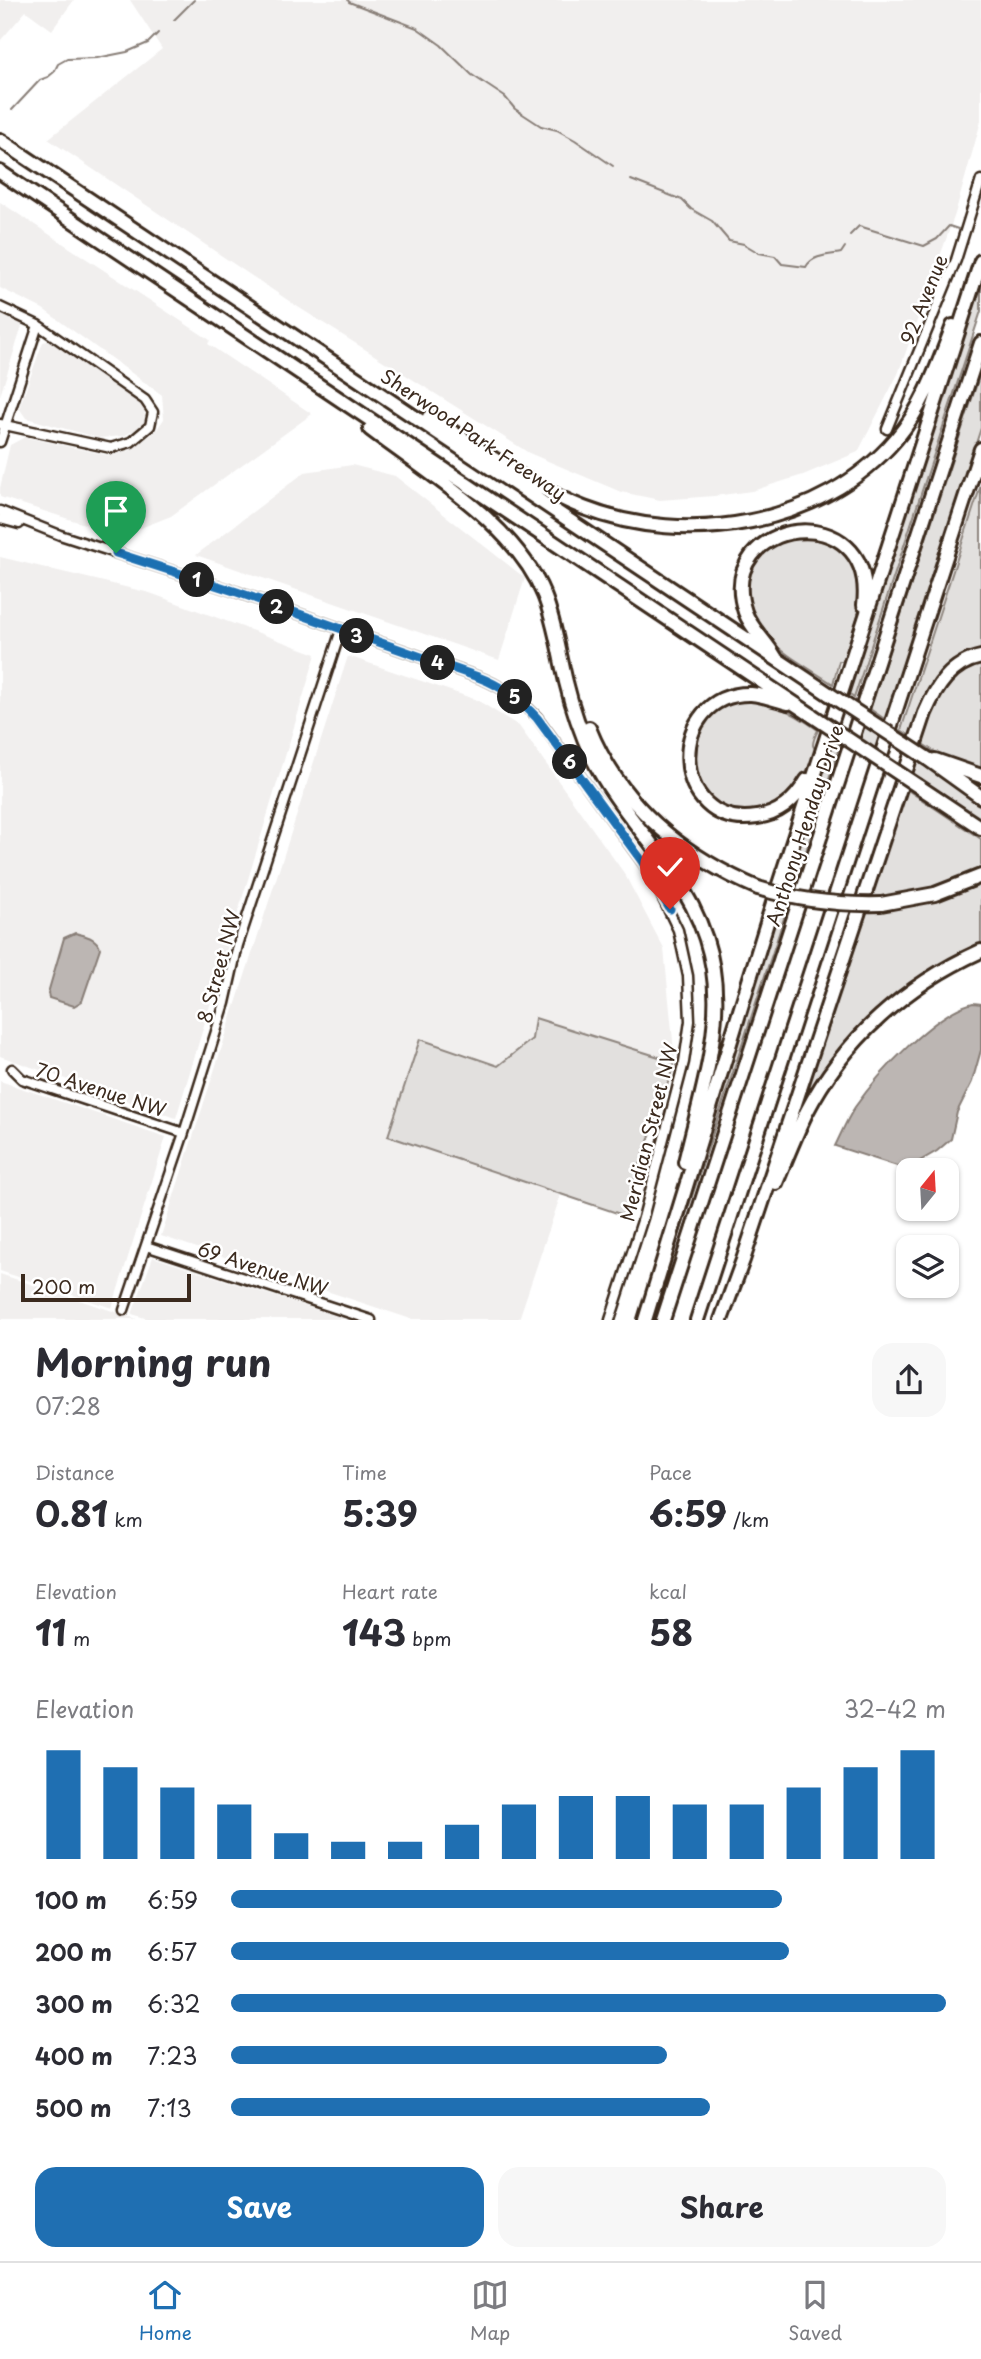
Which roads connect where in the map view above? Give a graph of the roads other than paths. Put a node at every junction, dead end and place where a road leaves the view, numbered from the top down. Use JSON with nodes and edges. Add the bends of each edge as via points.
{"nodes":[{"id":1,"x":0,"y":139,"type":"edge"},
{"id":2,"x":0,"y":172,"type":"edge"},
{"id":3,"x":981,"y":180,"type":"edge"},
{"id":4,"x":979,"y":266,"type":"edge"},
{"id":5,"x":0,"y":307,"type":"edge"},
{"id":6,"x":38,"y":326,"type":"junction"},
{"id":7,"x":981,"y":343,"type":"edge"},
{"id":8,"x":390,"y":400,"type":"junction"},
{"id":9,"x":346,"y":404,"type":"junction"},
{"id":10,"x":3,"y":425,"type":"edge"},
{"id":11,"x":887,"y":429,"type":"dead end"},
{"id":12,"x":0,"y":442,"type":"edge"},
{"id":13,"x":981,"y":449,"type":"edge"},
{"id":14,"x":0,"y":511,"type":"edge"},
{"id":15,"x":0,"y":519,"type":"edge"},
{"id":16,"x":60,"y":535,"type":"junction"},
{"id":17,"x":861,"y":626,"type":"junction"},
{"id":18,"x":341,"y":630,"type":"junction"},
{"id":19,"x":556,"y":636,"type":"junction"},
{"id":20,"x":981,"y":657,"type":"edge"},
{"id":21,"x":777,"y":660,"type":"junction"},
{"id":22,"x":799,"y":706,"type":"junction"},
{"id":23,"x":928,"y":759,"type":"junction"},
{"id":24,"x":817,"y":765,"type":"junction"},
{"id":25,"x":981,"y":776,"type":"edge"},
{"id":26,"x":981,"y":797,"type":"edge"},
{"id":27,"x":981,"y":828,"type":"edge"},
{"id":28,"x":981,"y":876,"type":"edge"},
{"id":29,"x":981,"y":951,"type":"edge"},
{"id":30,"x":12,"y":1069,"type":"dead end"},
{"id":31,"x":184,"y":1133,"type":"junction"},
{"id":32,"x":669,"y":1241,"type":"junction"},
{"id":33,"x":146,"y":1246,"type":"junction"},
{"id":34,"x":743,"y":1260,"type":"junction"},
{"id":35,"x":124,"y":1310,"type":"dead end"},
{"id":36,"x":371,"y":1320,"type":"edge"},
{"id":37,"x":610,"y":1320,"type":"edge"},
{"id":38,"x":645,"y":1320,"type":"edge"},
{"id":39,"x":663,"y":1320,"type":"edge"},
{"id":40,"x":697,"y":1320,"type":"edge"},
{"id":41,"x":721,"y":1320,"type":"edge"}],
"edges":[{"from":1,"to":8,"type":"highway","name":"Sherwood Park Freeway"},
{"from":2,"to":9,"type":"highway"},
{"from":3,"to":11,"type":"street","name":"92 Avenue","via":[[956,260]]},
{"from":4,"to":8,"type":"highway","via":[[920,404],[898,437],[855,477],[817,499],[768,517],[695,527],[612,518],[550,492],[423,414]]},
{"from":4,"to":17,"type":"highway"},
{"from":5,"to":6,"type":"street"},
{"from":6,"to":10,"type":"street"},
{"from":6,"to":10,"type":"street","via":[[148,402],[153,412],[150,426],[131,442],[111,448]]},
{"from":7,"to":39,"type":"highway","name":"Anthony Henday Drive"},
{"from":8,"to":21,"type":"highway","name":"Sherwood Park Freeway"},
{"from":9,"to":19,"type":"highway","via":[[357,419],[473,507],[510,542],[537,580]]},
{"from":9,"to":22,"type":"highway"},
{"from":10,"to":12,"type":"street"},
{"from":13,"to":40,"type":"highway"},
{"from":14,"to":16,"type":"street"},
{"from":15,"to":16,"type":"street"},
{"from":16,"to":18,"type":"street","name":"Meridian Street NW"},
{"from":17,"to":21,"type":"highway","via":[[864,585],[850,552],[819,532],[776,536],[751,557],[741,594],[750,622]]},
{"from":17,"to":24,"type":"highway"},
{"from":18,"to":31,"type":"street","name":"8 Street NW","via":[[238,945],[225,1003]]},
{"from":18,"to":37,"type":"street","name":"Meridian Street NW","via":[[492,682],[521,701],[642,861],[670,909],[688,976],[688,1036],[650,1194]]},
{"from":19,"to":28,"type":"highway","bridge":true,"via":[[573,690],[607,765],[651,820],[710,865],[758,888],[824,903],[881,904],[934,894]]},
{"from":19,"to":32,"type":"highway","via":[[571,703],[590,753],[620,804],[684,890],[703,926],[714,968],[714,1039]]},
{"from":20,"to":34,"type":"highway","via":[[952,670],[925,713]]},
{"from":21,"to":23,"type":"highway","name":"Sherwood Park Freeway","bridge":true},
{"from":22,"to":24,"type":"highway","via":[[753,694],[720,702],[692,734],[687,756],[691,780],[716,809],[751,818],[787,805]]},
{"from":22,"to":27,"type":"highway","bridge":true},
{"from":23,"to":25,"type":"highway"},
{"from":23,"to":26,"type":"highway"},
{"from":24,"to":32,"type":"highway"},
{"from":29,"to":34,"type":"highway","via":[[934,975],[889,1008],[843,1055],[799,1127]]},
{"from":30,"to":31,"type":"street","name":"70 Avenue NW","via":[[22,1079]]},
{"from":31,"to":33,"type":"street","name":"8 Street NW"},
{"from":32,"to":38,"type":"highway"},
{"from":33,"to":35,"type":"street","name":"8 Street NW"},
{"from":33,"to":36,"type":"street","name":"69 Avenue NW"},
{"from":34,"to":41,"type":"highway"}]}
